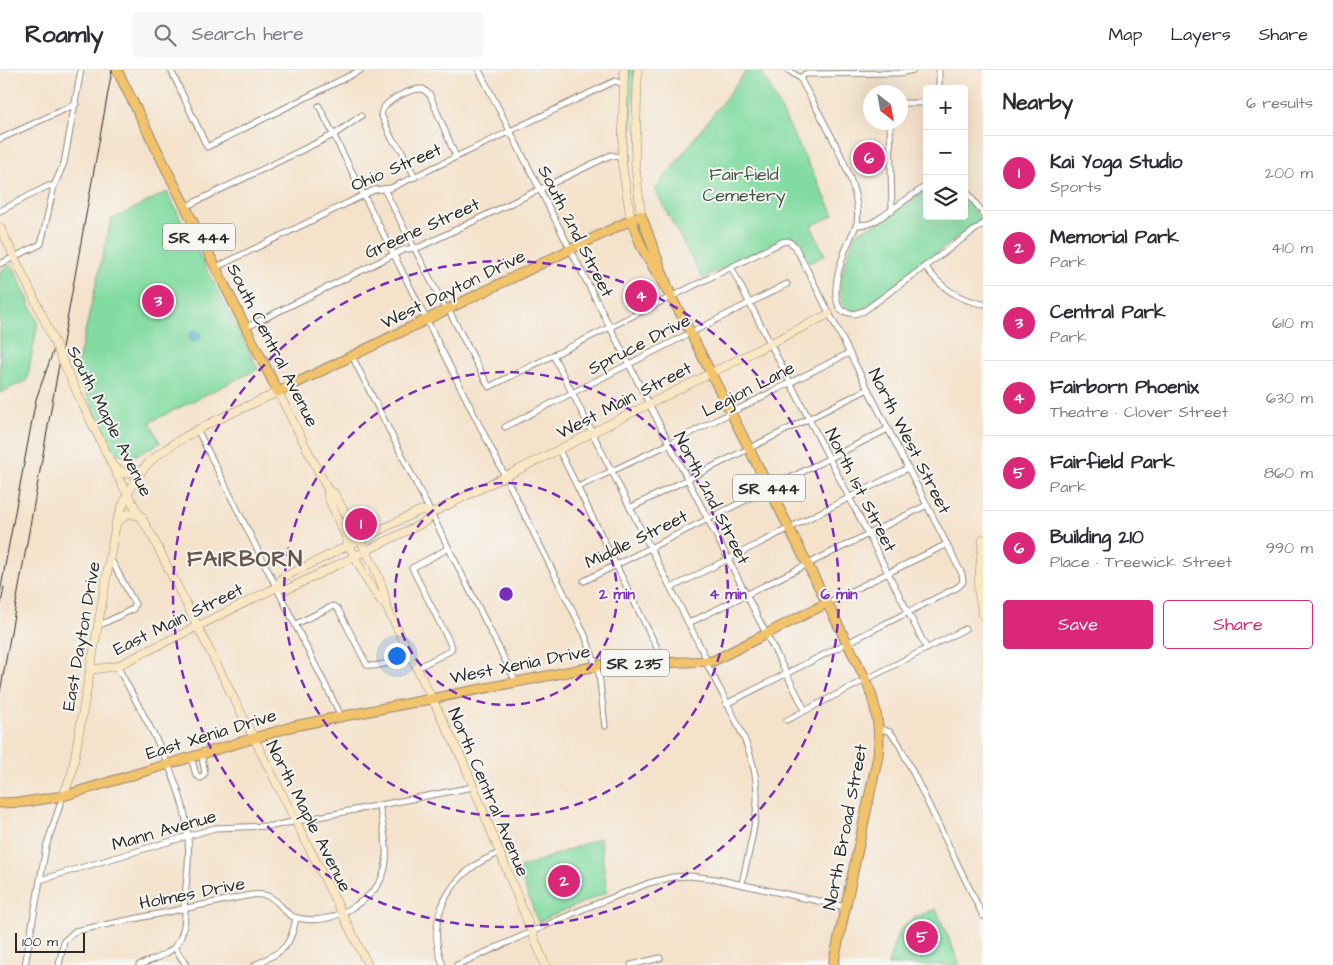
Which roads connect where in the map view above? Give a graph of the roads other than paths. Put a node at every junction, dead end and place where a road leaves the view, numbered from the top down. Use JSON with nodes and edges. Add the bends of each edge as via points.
{"nodes":[{"id":1,"x":81,"y":70,"type":"edge"},
{"id":2,"x":115,"y":70,"type":"edge"},
{"id":3,"x":171,"y":70,"type":"edge"},
{"id":4,"x":361,"y":70,"type":"edge"},
{"id":5,"x":624,"y":70,"type":"edge"},
{"id":6,"x":638,"y":70,"type":"edge"},
{"id":7,"x":788,"y":70,"type":"edge"},
{"id":8,"x":911,"y":70,"type":"edge"},
{"id":9,"x":939,"y":70,"type":"edge"},
{"id":10,"x":481,"y":71,"type":"edge"},
{"id":11,"x":807,"y":72,"type":"edge"},
{"id":12,"x":800,"y":78,"type":"junction"},
{"id":13,"x":623,"y":84,"type":"junction"},
{"id":14,"x":939,"y":85,"type":"edge"},
{"id":15,"x":908,"y":103,"type":"edge"},
{"id":16,"x":923,"y":103,"type":"edge"},
{"id":17,"x":76,"y":104,"type":"junction"},
{"id":18,"x":319,"y":106,"type":"dead end"},
{"id":19,"x":362,"y":116,"type":"dead end"},
{"id":20,"x":510,"y":130,"type":"junction"},
{"id":21,"x":890,"y":130,"type":"edge"},
{"id":22,"x":334,"y":134,"type":"junction"},
{"id":23,"x":0,"y":139,"type":"edge"},
{"id":24,"x":456,"y":157,"type":"junction"},
{"id":25,"x":622,"y":158,"type":"junction"},
{"id":26,"x":415,"y":177,"type":"junction"},
{"id":27,"x":624,"y":183,"type":"junction"},
{"id":28,"x":54,"y":186,"type":"junction"},
{"id":29,"x":923,"y":187,"type":"edge"},
{"id":30,"x":384,"y":189,"type":"junction"},
{"id":31,"x":539,"y":189,"type":"junction"},
{"id":32,"x":968,"y":193,"type":"edge"},
{"id":33,"x":364,"y":195,"type":"junction"},
{"id":34,"x":639,"y":202,"type":"junction"},
{"id":35,"x":184,"y":207,"type":"junction"},
{"id":36,"x":0,"y":211,"type":"edge"},
{"id":37,"x":892,"y":211,"type":"junction"},
{"id":38,"x":983,"y":213,"type":"edge"},
{"id":39,"x":641,"y":215,"type":"junction"},
{"id":40,"x":631,"y":220,"type":"junction"},
{"id":41,"x":983,"y":224,"type":"edge"},
{"id":42,"x":857,"y":225,"type":"junction"},
{"id":43,"x":0,"y":228,"type":"edge"},
{"id":44,"x":414,"y":249,"type":"junction"},
{"id":45,"x":570,"y":249,"type":"junction"},
{"id":46,"x":394,"y":255,"type":"junction"},
{"id":47,"x":15,"y":256,"type":"junction"},
{"id":48,"x":0,"y":264,"type":"edge"},
{"id":49,"x":926,"y":266,"type":"junction"},
{"id":50,"x":731,"y":267,"type":"junction"},
{"id":51,"x":215,"y":268,"type":"junction"},
{"id":52,"x":787,"y":284,"type":"dead end"},
{"id":53,"x":671,"y":296,"type":"junction"},
{"id":54,"x":750,"y":303,"type":"junction"},
{"id":55,"x":983,"y":304,"type":"edge"},
{"id":56,"x":448,"y":309,"type":"junction"},
{"id":57,"x":830,"y":314,"type":"junction"},
{"id":58,"x":426,"y":320,"type":"junction"},
{"id":59,"x":609,"y":326,"type":"junction"},
{"id":60,"x":246,"y":328,"type":"junction"},
{"id":61,"x":690,"y":333,"type":"junction"},
{"id":62,"x":770,"y":344,"type":"junction"},
{"id":63,"x":849,"y":353,"type":"junction"},
{"id":64,"x":553,"y":355,"type":"junction"},
{"id":65,"x":352,"y":356,"type":"junction"},
{"id":66,"x":629,"y":365,"type":"junction"},
{"id":67,"x":710,"y":374,"type":"junction"},
{"id":68,"x":791,"y":383,"type":"junction"},
{"id":69,"x":868,"y":389,"type":"junction"},
{"id":70,"x":278,"y":392,"type":"junction"},
{"id":71,"x":573,"y":393,"type":"junction"},
{"id":72,"x":649,"y":405,"type":"junction"},
{"id":73,"x":731,"y":413,"type":"junction"},
{"id":74,"x":809,"y":419,"type":"junction"},
{"id":75,"x":505,"y":427,"type":"dead end"},
{"id":76,"x":888,"y":429,"type":"junction"},
{"id":77,"x":198,"y":431,"type":"junction"},
{"id":78,"x":592,"y":433,"type":"junction"},
{"id":79,"x":669,"y":444,"type":"junction"},
{"id":80,"x":749,"y":448,"type":"junction"},
{"id":81,"x":559,"y":450,"type":"junction"},
{"id":82,"x":829,"y":458,"type":"junction"},
{"id":83,"x":113,"y":466,"type":"junction"},
{"id":84,"x":144,"y":468,"type":"junction"},
{"id":85,"x":908,"y":468,"type":"junction"},
{"id":86,"x":612,"y":471,"type":"junction"},
{"id":87,"x":505,"y":476,"type":"junction"},
{"id":88,"x":688,"y":479,"type":"junction"},
{"id":89,"x":578,"y":487,"type":"junction"},
{"id":90,"x":769,"y":488,"type":"junction"},
{"id":91,"x":328,"y":490,"type":"junction"},
{"id":92,"x":127,"y":493,"type":"junction"},
{"id":93,"x":850,"y":498,"type":"junction"},
{"id":94,"x":927,"y":505,"type":"junction"},
{"id":95,"x":630,"y":508,"type":"junction"},
{"id":96,"x":432,"y":513,"type":"junction"},
{"id":97,"x":142,"y":517,"type":"junction"},
{"id":98,"x":708,"y":519,"type":"junction"},
{"id":99,"x":116,"y":524,"type":"junction"},
{"id":100,"x":789,"y":528,"type":"junction"},
{"id":101,"x":868,"y":534,"type":"junction"},
{"id":102,"x":983,"y":539,"type":"edge"},
{"id":103,"x":359,"y":541,"type":"junction"},
{"id":104,"x":947,"y":544,"type":"junction"},
{"id":105,"x":350,"y":546,"type":"junction"},
{"id":106,"x":449,"y":548,"type":"junction"},
{"id":107,"x":650,"y":548,"type":"junction"},
{"id":108,"x":365,"y":552,"type":"junction"},
{"id":109,"x":109,"y":556,"type":"junction"},
{"id":110,"x":356,"y":557,"type":"junction"},
{"id":111,"x":728,"y":558,"type":"junction"},
{"id":112,"x":807,"y":564,"type":"junction"},
{"id":113,"x":616,"y":565,"type":"junction"},
{"id":114,"x":888,"y":573,"type":"junction"},
{"id":115,"x":584,"y":581,"type":"dead end"},
{"id":116,"x":277,"y":587,"type":"junction"},
{"id":117,"x":671,"y":588,"type":"junction"},
{"id":118,"x":746,"y":595,"type":"junction"},
{"id":119,"x":827,"y":603,"type":"junction"},
{"id":120,"x":386,"y":606,"type":"junction"},
{"id":121,"x":908,"y":613,"type":"junction"},
{"id":122,"x":983,"y":616,"type":"edge"},
{"id":123,"x":689,"y":623,"type":"junction"},
{"id":124,"x":296,"y":624,"type":"junction"},
{"id":125,"x":97,"y":626,"type":"junction"},
{"id":126,"x":197,"y":627,"type":"junction"},
{"id":127,"x":965,"y":629,"type":"dead end"},
{"id":128,"x":766,"y":634,"type":"junction"},
{"id":129,"x":848,"y":644,"type":"junction"},
{"id":130,"x":927,"y":649,"type":"junction"},
{"id":131,"x":413,"y":658,"type":"junction"},
{"id":132,"x":664,"y":662,"type":"junction"},
{"id":133,"x":707,"y":662,"type":"junction"},
{"id":134,"x":118,"y":666,"type":"junction"},
{"id":135,"x":596,"y":666,"type":"junction"},
{"id":136,"x":418,"y":668,"type":"junction"},
{"id":137,"x":90,"y":670,"type":"junction"},
{"id":138,"x":787,"y":674,"type":"junction"},
{"id":139,"x":866,"y":680,"type":"junction"},
{"id":140,"x":516,"y":682,"type":"junction"},
{"id":141,"x":432,"y":698,"type":"junction"},
{"id":142,"x":726,"y":704,"type":"junction"},
{"id":143,"x":805,"y":710,"type":"junction"},
{"id":144,"x":342,"y":716,"type":"junction"},
{"id":145,"x":787,"y":720,"type":"dead end"},
{"id":146,"x":605,"y":726,"type":"dead end"},
{"id":147,"x":879,"y":728,"type":"junction"},
{"id":148,"x":253,"y":738,"type":"junction"},
{"id":149,"x":201,"y":753,"type":"junction"},
{"id":150,"x":190,"y":756,"type":"junction"},
{"id":151,"x":167,"y":764,"type":"junction"},
{"id":152,"x":473,"y":786,"type":"junction"},
{"id":153,"x":63,"y":796,"type":"junction"},
{"id":154,"x":0,"y":804,"type":"edge"},
{"id":155,"x":379,"y":805,"type":"junction"},
{"id":156,"x":296,"y":822,"type":"junction"},
{"id":157,"x":188,"y":836,"type":"junction"},
{"id":158,"x":500,"y":853,"type":"junction"},
{"id":159,"x":40,"y":880,"type":"junction"},
{"id":160,"x":742,"y":884,"type":"junction"},
{"id":161,"x":846,"y":907,"type":"junction"},
{"id":162,"x":184,"y":908,"type":"junction"},
{"id":163,"x":342,"y":913,"type":"junction"},
{"id":164,"x":983,"y":916,"type":"edge"},
{"id":165,"x":296,"y":918,"type":"junction"},
{"id":166,"x":532,"y":931,"type":"junction"},
{"id":167,"x":175,"y":948,"type":"junction"},
{"id":168,"x":660,"y":958,"type":"dead end"},
{"id":169,"x":25,"y":965,"type":"edge"},
{"id":170,"x":59,"y":965,"type":"edge"},
{"id":171,"x":139,"y":965,"type":"edge"},
{"id":172,"x":186,"y":965,"type":"edge"},
{"id":173,"x":255,"y":965,"type":"edge"},
{"id":174,"x":368,"y":965,"type":"edge"},
{"id":175,"x":443,"y":965,"type":"edge"},
{"id":176,"x":457,"y":965,"type":"edge"},
{"id":177,"x":546,"y":965,"type":"edge"},
{"id":178,"x":630,"y":965,"type":"edge"},
{"id":179,"x":833,"y":965,"type":"edge"}],
"edges":[{"from":1,"to":17,"type":"street"},
{"from":2,"to":35,"type":"main road","name":"South Central Avenue","number":"SR 444"},
{"from":3,"to":4,"type":"street","via":[[207,147]]},
{"from":5,"to":13,"type":"street"},
{"from":6,"to":34,"type":"street","via":[[634,162]]},
{"from":7,"to":12,"type":"street"},
{"from":8,"to":11,"type":"street","via":[[900,73]]},
{"from":9,"to":14,"type":"street"},
{"from":10,"to":20,"type":"street","name":"South 2nd Street"},
{"from":11,"to":12,"type":"street"},
{"from":12,"to":42,"type":"street","via":[[852,178]]},
{"from":13,"to":20,"type":"street","name":"Ohio Street","via":[[615,80]]},
{"from":13,"to":25,"type":"street"},
{"from":15,"to":16,"type":"street"},
{"from":17,"to":23,"type":"street"},
{"from":17,"to":28,"type":"street","via":[[64,163]]},
{"from":18,"to":22,"type":"street"},
{"from":19,"to":22,"type":"street"},
{"from":20,"to":24,"type":"street","name":"Ohio Street"},
{"from":20,"to":31,"type":"street","name":"South 2nd Street"},
{"from":21,"to":37,"type":"street"},
{"from":22,"to":33,"type":"street"},
{"from":22,"to":35,"type":"street"},
{"from":24,"to":26,"type":"street","name":"Ohio Street"},
{"from":24,"to":26,"type":"street","via":[[428,92],[417,89],[398,98],[384,106],[381,116]]},
{"from":25,"to":27,"type":"street"},
{"from":25,"to":31,"type":"street","name":"Greene Street","via":[[611,155]]},
{"from":26,"to":30,"type":"street","name":"Ohio Street"},
{"from":27,"to":34,"type":"street"},
{"from":27,"to":40,"type":"street"},
{"from":28,"to":36,"type":"street","via":[[48,186]]},
{"from":28,"to":47,"type":"street","via":[[41,244]]},
{"from":29,"to":37,"type":"street"},
{"from":30,"to":33,"type":"street","name":"Ohio Street"},
{"from":30,"to":44,"type":"street"},
{"from":31,"to":44,"type":"street","name":"Greene Street"},
{"from":31,"to":45,"type":"street","name":"South 2nd Street"},
{"from":32,"to":38,"type":"street"},
{"from":33,"to":46,"type":"street"},
{"from":33,"to":51,"type":"street","name":"Ohio Street"},
{"from":34,"to":39,"type":"street"},
{"from":35,"to":51,"type":"main road","name":"South Central Avenue","number":"SR 444"},
{"from":37,"to":42,"type":"street","via":[[869,224]]},
{"from":39,"to":40,"type":"main road","name":"West Dayton Drive"},
{"from":39,"to":53,"type":"main road","number":"SR 444"},
{"from":40,"to":45,"type":"main road","name":"West Dayton Drive"},
{"from":40,"to":53,"type":"main road","number":"SR 444","via":[[642,248]]},
{"from":41,"to":49,"type":"street"},
{"from":42,"to":49,"type":"street","via":[[837,278],[837,302],[842,310],[854,314],[864,311]]},
{"from":43,"to":47,"type":"street","name":"South Maple Avenue"},
{"from":44,"to":46,"type":"street","name":"Greene Street"},
{"from":44,"to":56,"type":"street"},
{"from":45,"to":56,"type":"main road","name":"West Dayton Drive"},
{"from":45,"to":59,"type":"street","name":"South 2nd Street"},
{"from":46,"to":58,"type":"street"},
{"from":46,"to":60,"type":"street","name":"Greene Street"},
{"from":47,"to":48,"type":"street"},
{"from":47,"to":83,"type":"street","name":"South Maple Avenue","bridge":true},
{"from":49,"to":55,"type":"street","via":[[951,292]]},
{"from":50,"to":53,"type":"street"},
{"from":50,"to":54,"type":"street","name":"North 1st Street"},
{"from":50,"to":57,"type":"street","name":"North West Street","via":[[788,241],[795,246]]},
{"from":51,"to":60,"type":"main road","name":"South Central Avenue","number":"SR 444"},
{"from":52,"to":54,"type":"street","name":"Spruce Drive"},
{"from":53,"to":59,"type":"street"},
{"from":53,"to":61,"type":"main road","number":"SR 444"},
{"from":54,"to":61,"type":"street","name":"Spruce Drive"},
{"from":54,"to":62,"type":"street","name":"North 1st Street"},
{"from":56,"to":58,"type":"main road","name":"West Dayton Drive"},
{"from":56,"to":64,"type":"street","via":[[489,387]]},
{"from":57,"to":62,"type":"street","name":"West Main Street"},
{"from":57,"to":63,"type":"street","name":"North West Street"},
{"from":58,"to":65,"type":"main road","name":"West Dayton Drive"},
{"from":58,"to":87,"type":"street"},
{"from":59,"to":64,"type":"street"},
{"from":59,"to":66,"type":"street","name":"South 2nd Street"},
{"from":60,"to":70,"type":"main road","name":"South Central Avenue","number":"SR 444"},
{"from":61,"to":66,"type":"street","name":"Spruce Drive"},
{"from":61,"to":67,"type":"main road","number":"SR 444"},
{"from":62,"to":67,"type":"street","name":"West Main Street"},
{"from":62,"to":68,"type":"street","name":"North 1st Street"},
{"from":63,"to":68,"type":"street","name":"Legion Lane"},
{"from":63,"to":69,"type":"street","name":"North West Street"},
{"from":64,"to":71,"type":"street"},
{"from":65,"to":70,"type":"main road","name":"West Dayton Drive"},
{"from":65,"to":96,"type":"street"},
{"from":66,"to":71,"type":"street","name":"Spruce Drive"},
{"from":66,"to":72,"type":"street","name":"South 2nd Street"},
{"from":67,"to":72,"type":"street","name":"West Main Street"},
{"from":67,"to":73,"type":"main road","name":"North Broad Street","number":"SR 444"},
{"from":68,"to":73,"type":"street","name":"Legion Lane"},
{"from":68,"to":74,"type":"street","name":"North 1st Street"},
{"from":69,"to":74,"type":"street"},
{"from":69,"to":76,"type":"street","name":"North West Street"},
{"from":70,"to":77,"type":"street","name":"East Dayton Drive"},
{"from":70,"to":91,"type":"street","name":"South Central Avenue"},
{"from":71,"to":75,"type":"street","name":"Spruce Drive"},
{"from":71,"to":78,"type":"street"},
{"from":72,"to":78,"type":"street","name":"West Main Street"},
{"from":72,"to":79,"type":"street","name":"North 2nd Street"},
{"from":73,"to":79,"type":"street","name":"Legion Lane"},
{"from":73,"to":80,"type":"main road","name":"North Broad Street","number":"SR 444"},
{"from":74,"to":80,"type":"street"},
{"from":74,"to":82,"type":"street","name":"North 1st Street"},
{"from":76,"to":82,"type":"street","name":"Middle Street"},
{"from":76,"to":85,"type":"street","name":"North West Street"},
{"from":77,"to":84,"type":"street","name":"East Dayton Drive","via":[[173,444]]},
{"from":77,"to":116,"type":"street"},
{"from":78,"to":81,"type":"street","name":"West Main Street"},
{"from":78,"to":86,"type":"street"},
{"from":79,"to":86,"type":"street","name":"Legion Lane"},
{"from":79,"to":88,"type":"street","name":"North 2nd Street"},
{"from":80,"to":88,"type":"street"},
{"from":80,"to":90,"type":"main road","name":"North Broad Street","number":"SR 444"},
{"from":81,"to":87,"type":"street","name":"West Main Street"},
{"from":81,"to":89,"type":"street"},
{"from":82,"to":90,"type":"street","name":"Middle Street"},
{"from":82,"to":93,"type":"street","name":"North 1st Street"},
{"from":83,"to":84,"type":"street","via":[[126,474]]},
{"from":83,"to":92,"type":"street","name":"South Maple Avenue"},
{"from":84,"to":92,"type":"street","name":"East Dayton Drive"},
{"from":85,"to":93,"type":"street"},
{"from":85,"to":94,"type":"street","name":"North West Street"},
{"from":86,"to":89,"type":"street","name":"Legion Lane"},
{"from":86,"to":95,"type":"street"},
{"from":87,"to":96,"type":"street","name":"West Main Street"},
{"from":87,"to":135,"type":"street","via":[[585,635]]},
{"from":88,"to":95,"type":"street"},
{"from":88,"to":98,"type":"street","name":"North 2nd Street"},
{"from":89,"to":113,"type":"street"},
{"from":90,"to":98,"type":"street","name":"Middle Street"},
{"from":90,"to":100,"type":"main road","name":"North Broad Street","number":"SR 444"},
{"from":91,"to":103,"type":"street","name":"South Central Avenue","via":[[334,494]]},
{"from":91,"to":105,"type":"street","name":"South Central Avenue","via":[[328,497]]},
{"from":92,"to":97,"type":"street","name":"South Maple Avenue"},
{"from":92,"to":99,"type":"street","name":"East Dayton Drive"},
{"from":93,"to":100,"type":"street"},
{"from":93,"to":101,"type":"street","name":"North 1st Street"},
{"from":94,"to":101,"type":"street"},
{"from":94,"to":104,"type":"street","name":"North West Street"},
{"from":95,"to":107,"type":"street"},
{"from":96,"to":103,"type":"street","name":"West Main Street","via":[[421,510]]},
{"from":96,"to":106,"type":"street"},
{"from":96,"to":108,"type":"street","name":"West Main Street","via":[[427,521]]},
{"from":97,"to":99,"type":"street","via":[[129,513]]},
{"from":97,"to":126,"type":"street","name":"South Maple Avenue"},
{"from":98,"to":107,"type":"street","name":"Middle Street"},
{"from":98,"to":111,"type":"street","name":"North 2nd Street"},
{"from":99,"to":109,"type":"street","name":"East Dayton Drive"},
{"from":100,"to":111,"type":"street"},
{"from":100,"to":112,"type":"main road","name":"North Broad Street","number":"SR 444"},
{"from":101,"to":112,"type":"street"},
{"from":101,"to":114,"type":"street","name":"North 1st Street"},
{"from":102,"to":122,"type":"street","via":[[978,589]]},
{"from":103,"to":105,"type":"street","name":"East Main Street"},
{"from":103,"to":108,"type":"street","name":"North Central Avenue"},
{"from":104,"to":114,"type":"street","name":"West Xenia Drive"},
{"from":104,"to":121,"type":"street","name":"North West Street","via":[[963,582]]},
{"from":105,"to":110,"type":"street","name":"North Central Avenue"},
{"from":105,"to":116,"type":"street","name":"East Main Street","via":[[282,578]]},
{"from":106,"to":136,"type":"street","via":[[412,568],[452,647]]},
{"from":106,"to":140,"type":"street"},
{"from":107,"to":113,"type":"street","name":"Middle Street"},
{"from":107,"to":117,"type":"street"},
{"from":108,"to":110,"type":"street","name":"East Main Street"},
{"from":108,"to":120,"type":"street","name":"North Central Avenue","via":[[382,587]]},
{"from":109,"to":125,"type":"street","name":"East Dayton Drive"},
{"from":109,"to":125,"type":"street","via":[[135,604],[133,609]]},
{"from":110,"to":116,"type":"street","name":"East Main Street","via":[[288,589]]},
{"from":110,"to":120,"type":"street","name":"North Central Avenue"},
{"from":111,"to":117,"type":"street"},
{"from":111,"to":118,"type":"street","name":"North 2nd Street"},
{"from":112,"to":118,"type":"street"},
{"from":112,"to":119,"type":"main road","name":"North Broad Street","number":"SR 444"},
{"from":113,"to":115,"type":"street","name":"Middle Street"},
{"from":113,"to":132,"type":"street"},
{"from":114,"to":119,"type":"street","name":"West Xenia Drive"},
{"from":114,"to":121,"type":"street","name":"North 1st Street"},
{"from":116,"to":124,"type":"street"},
{"from":116,"to":126,"type":"street","name":"East Main Street"},
{"from":117,"to":123,"type":"street"},
{"from":118,"to":123,"type":"street"},
{"from":118,"to":128,"type":"street","name":"North 2nd Street"},
{"from":119,"to":128,"type":"main road","name":"West Xenia Drive","number":"SR 235"},
{"from":119,"to":129,"type":"main road","name":"North Broad Street"},
{"from":120,"to":131,"type":"street","name":"North Central Avenue"},
{"from":121,"to":129,"type":"street"},
{"from":121,"to":130,"type":"street","name":"North 1st Street"},
{"from":123,"to":133,"type":"street"},
{"from":124,"to":131,"type":"street","via":[[333,606],[338,609],[367,664],[374,666]]},
{"from":124,"to":144,"type":"street"},
{"from":125,"to":137,"type":"street","name":"East Dayton Drive"},
{"from":126,"to":134,"type":"street","name":"East Main Street"},
{"from":126,"to":148,"type":"street","name":"North Maple Avenue"},
{"from":127,"to":130,"type":"street"},
{"from":128,"to":133,"type":"main road","name":"West Xenia Drive","number":"SR 235"},
{"from":128,"to":138,"type":"street","name":"North 2nd Street"},
{"from":129,"to":138,"type":"street"},
{"from":129,"to":139,"type":"main road","name":"North Broad Street"},
{"from":130,"to":139,"type":"street"},
{"from":131,"to":136,"type":"street","name":"North Central Avenue"},
{"from":132,"to":133,"type":"main road","name":"West Xenia Drive","number":"SR 235"},
{"from":132,"to":135,"type":"main road","name":"West Xenia Drive","number":"SR 235"},
{"from":133,"to":142,"type":"street"},
{"from":134,"to":137,"type":"street","name":"East Main Street"},
{"from":134,"to":151,"type":"street"},
{"from":135,"to":140,"type":"main road","name":"West Xenia Drive","number":"SR 235"},
{"from":135,"to":146,"type":"street"},
{"from":136,"to":141,"type":"street","name":"North Central Avenue"},
{"from":137,"to":153,"type":"street","name":"East Dayton Drive","via":[[72,773]]},
{"from":138,"to":142,"type":"street"},
{"from":138,"to":143,"type":"street","name":"North 2nd Street"},
{"from":139,"to":143,"type":"street"},
{"from":139,"to":147,"type":"main road","name":"North Broad Street"},
{"from":140,"to":141,"type":"main road","name":"West Xenia Drive","number":"SR 235"},
{"from":141,"to":144,"type":"main road","name":"East Xenia Drive","number":"SR 235"},
{"from":141,"to":152,"type":"street","name":"North Central Avenue"},
{"from":142,"to":160,"type":"street","via":[[748,748],[756,783],[756,819]]},
{"from":143,"to":145,"type":"street"},
{"from":144,"to":148,"type":"main road","name":"East Xenia Drive","number":"SR 235"},
{"from":147,"to":161,"type":"main road","name":"North Broad Street","via":[[877,765]]},
{"from":147,"to":164,"type":"street","via":[[890,732],[898,742]]},
{"from":148,"to":149,"type":"main road","name":"East Xenia Drive","number":"SR 235"},
{"from":148,"to":156,"type":"street","name":"North Maple Avenue"},
{"from":149,"to":150,"type":"main road","name":"East Xenia Drive","number":"SR 235"},
{"from":149,"to":150,"type":"street","via":[[205,773],[201,778],[196,774]]},
{"from":150,"to":151,"type":"main road","name":"East Xenia Drive","number":"SR 235"},
{"from":151,"to":153,"type":"main road","name":"East Xenia Drive","number":"SR 235"},
{"from":151,"to":157,"type":"street","via":[[182,800]]},
{"from":152,"to":155,"type":"street","name":"Mann Avenue"},
{"from":152,"to":158,"type":"street","name":"North Central Avenue"},
{"from":153,"to":154,"type":"main road","name":"East Xenia Drive","number":"SR 235"},
{"from":153,"to":159,"type":"street","name":"East Dayton Drive","via":[[48,841]]},
{"from":155,"to":156,"type":"street","name":"Mann Avenue"},
{"from":155,"to":163,"type":"street","via":[[388,850],[385,874],[370,896]]},
{"from":156,"to":157,"type":"street","name":"Mann Avenue","via":[[258,828],[226,826]]},
{"from":156,"to":163,"type":"street","name":"North Maple Avenue"},
{"from":157,"to":159,"type":"street","name":"Mann Avenue"},
{"from":157,"to":162,"type":"street"},
{"from":158,"to":166,"type":"street","name":"North Central Avenue"},
{"from":158,"to":175,"type":"street","via":[[466,871],[444,899],[437,933]]},
{"from":159,"to":169,"type":"street","name":"East Dayton Drive"},
{"from":160,"to":161,"type":"street"},
{"from":160,"to":166,"type":"street","via":[[702,876],[665,878]]},
{"from":161,"to":179,"type":"main road","name":"North Broad Street"},
{"from":162,"to":165,"type":"street","name":"Holmes Drive","via":[[260,894],[275,899]]},
{"from":162,"to":167,"type":"street","via":[[184,931]]},
{"from":162,"to":170,"type":"street","name":"Holmes Drive","via":[[69,934],[64,941]]},
{"from":163,"to":165,"type":"street","via":[[326,920]]},
{"from":163,"to":174,"type":"street","name":"North Maple Avenue"},
{"from":165,"to":173,"type":"street","via":[[288,946]]},
{"from":166,"to":176,"type":"street"},
{"from":166,"to":177,"type":"street","name":"North Central Avenue"},
{"from":167,"to":171,"type":"street","via":[[164,956]]},
{"from":167,"to":172,"type":"street"},
{"from":168,"to":178,"type":"street"}]}
